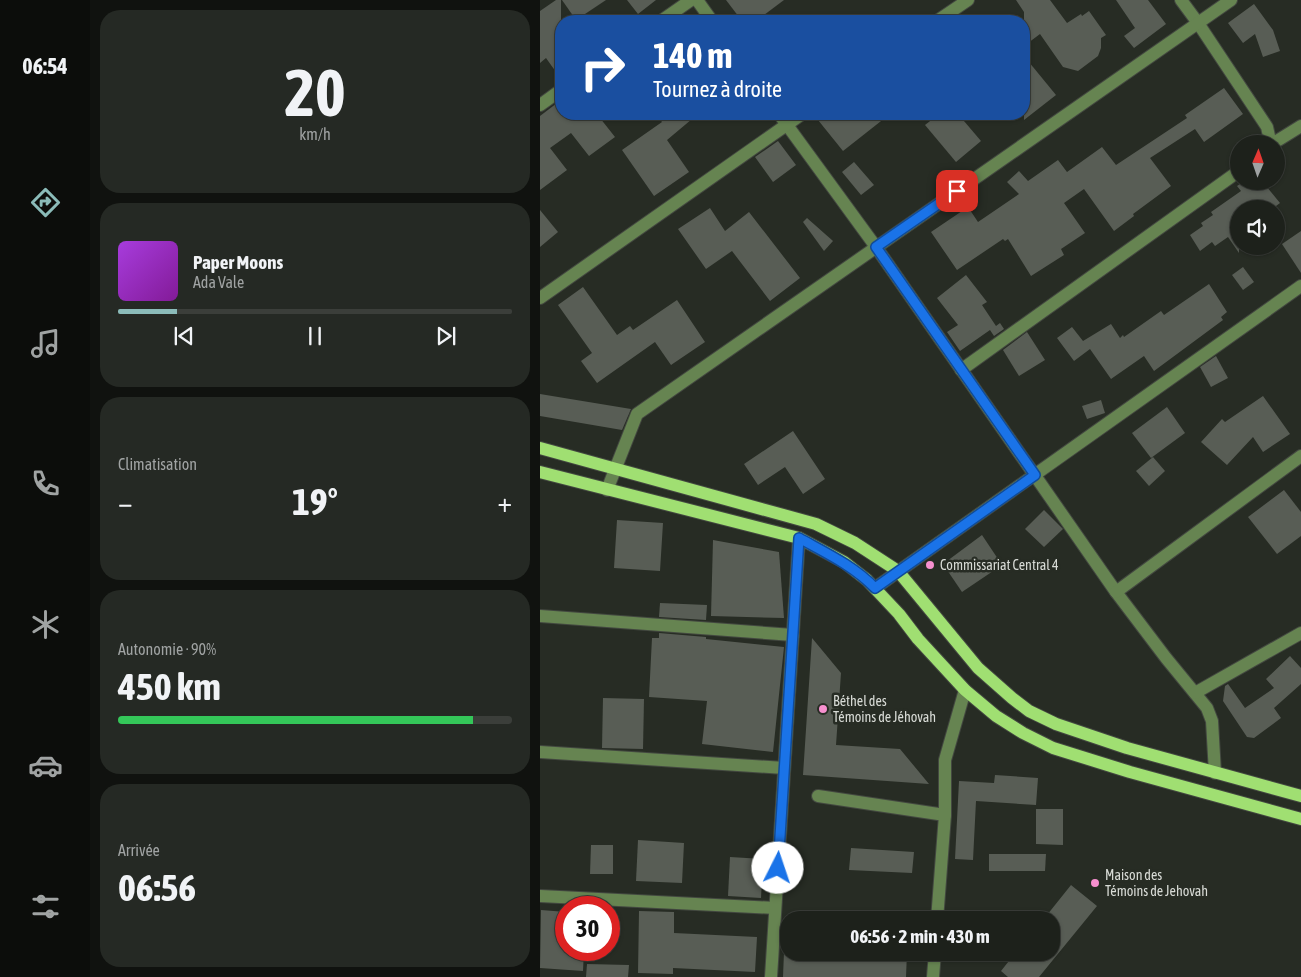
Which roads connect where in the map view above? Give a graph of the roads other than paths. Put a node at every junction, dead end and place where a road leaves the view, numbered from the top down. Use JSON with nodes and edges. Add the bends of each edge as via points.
{"nodes":[{"id":1,"x":691,"y":0,"type":"edge"},
{"id":2,"x":697,"y":0,"type":"edge"},
{"id":3,"x":968,"y":0,"type":"edge"},
{"id":4,"x":1181,"y":0,"type":"edge"},
{"id":5,"x":1231,"y":0,"type":"edge"},
{"id":6,"x":670,"y":15,"type":"edge"},
{"id":7,"x":708,"y":15,"type":"edge"},
{"id":8,"x":946,"y":15,"type":"edge"},
{"id":9,"x":1198,"y":23,"type":"junction"},
{"id":10,"x":555,"y":94,"type":"edge"},
{"id":11,"x":540,"y":105,"type":"edge"},
{"id":12,"x":782,"y":120,"type":"edge"},
{"id":13,"x":784,"y":120,"type":"edge"},
{"id":14,"x":1301,"y":126,"type":"edge"},
{"id":15,"x":1269,"y":135,"type":"edge"},
{"id":16,"x":1285,"y":136,"type":"edge"},
{"id":17,"x":1230,"y":177,"type":"edge"},
{"id":18,"x":876,"y":247,"type":"junction"},
{"id":19,"x":1301,"y":286,"type":"edge"},
{"id":20,"x":540,"y":298,"type":"edge"},
{"id":21,"x":961,"y":370,"type":"junction"},
{"id":22,"x":540,"y":448,"type":"edge"},
{"id":23,"x":1301,"y":456,"type":"edge"},
{"id":24,"x":615,"y":469,"type":"junction"},
{"id":25,"x":540,"y":472,"type":"edge"},
{"id":26,"x":1035,"y":475,"type":"junction"},
{"id":27,"x":607,"y":490,"type":"junction"},
{"id":28,"x":799,"y":538,"type":"junction"},
{"id":29,"x":898,"y":571,"type":"junction"},
{"id":30,"x":875,"y":588,"type":"junction"},
{"id":31,"x":1116,"y":592,"type":"junction"},
{"id":32,"x":540,"y":616,"type":"edge"},
{"id":33,"x":1301,"y":633,"type":"edge"},
{"id":34,"x":793,"y":635,"type":"junction"},
{"id":35,"x":965,"y":690,"type":"junction"},
{"id":36,"x":1195,"y":693,"type":"junction"},
{"id":37,"x":540,"y":752,"type":"edge"},
{"id":38,"x":784,"y":768,"type":"junction"},
{"id":39,"x":1215,"y":773,"type":"junction"},
{"id":40,"x":818,"y":796,"type":"dead end"},
{"id":41,"x":1301,"y":796,"type":"edge"},
{"id":42,"x":945,"y":815,"type":"junction"},
{"id":43,"x":1301,"y":819,"type":"edge"},
{"id":44,"x":540,"y":896,"type":"edge"},
{"id":45,"x":775,"y":908,"type":"junction"},
{"id":46,"x":938,"y":911,"type":"edge"},
{"id":47,"x":934,"y":961,"type":"edge"},
{"id":48,"x":771,"y":977,"type":"edge"},
{"id":49,"x":933,"y":977,"type":"edge"}],
"edges":[{"from":1,"to":6,"type":"street"},
{"from":2,"to":7,"type":"street"},
{"from":3,"to":8,"type":"street"},
{"from":4,"to":9,"type":"street"},
{"from":5,"to":9,"type":"street"},
{"from":9,"to":15,"type":"street","via":[[1267,127]]},
{"from":9,"to":18,"type":"street"},
{"from":10,"to":11,"type":"street"},
{"from":12,"to":20,"type":"street"},
{"from":13,"to":18,"type":"street"},
{"from":14,"to":16,"type":"street"},
{"from":17,"to":21,"type":"street"},
{"from":18,"to":21,"type":"street"},
{"from":18,"to":24,"type":"street","via":[[637,414]]},
{"from":19,"to":26,"type":"street"},
{"from":21,"to":26,"type":"street"},
{"from":22,"to":24,"type":"main road"},
{"from":23,"to":31,"type":"street"},
{"from":24,"to":27,"type":"street"},
{"from":24,"to":29,"type":"main road","via":[[816,524],[855,543]]},
{"from":25,"to":27,"type":"main road"},
{"from":26,"to":29,"type":"street"},
{"from":26,"to":31,"type":"street"},
{"from":27,"to":28,"type":"main road"},
{"from":28,"to":30,"type":"main road","via":[[844,562]]},
{"from":28,"to":34,"type":"street"},
{"from":29,"to":30,"type":"street"},
{"from":29,"to":39,"type":"main road","via":[[978,668],[1029,710],[1056,724]]},
{"from":30,"to":35,"type":"main road"},
{"from":31,"to":36,"type":"street"},
{"from":32,"to":34,"type":"street"},
{"from":33,"to":36,"type":"street"},
{"from":34,"to":38,"type":"street"},
{"from":35,"to":42,"type":"street","via":[[945,760]]},
{"from":35,"to":43,"type":"main road","via":[[996,716],[1052,748]]},
{"from":36,"to":39,"type":"street","via":[[1212,721]]},
{"from":37,"to":38,"type":"street"},
{"from":38,"to":45,"type":"street"},
{"from":39,"to":41,"type":"main road"},
{"from":40,"to":42,"type":"street"},
{"from":42,"to":46,"type":"street"},
{"from":44,"to":45,"type":"street"},
{"from":45,"to":48,"type":"street"},
{"from":47,"to":49,"type":"street"}]}
